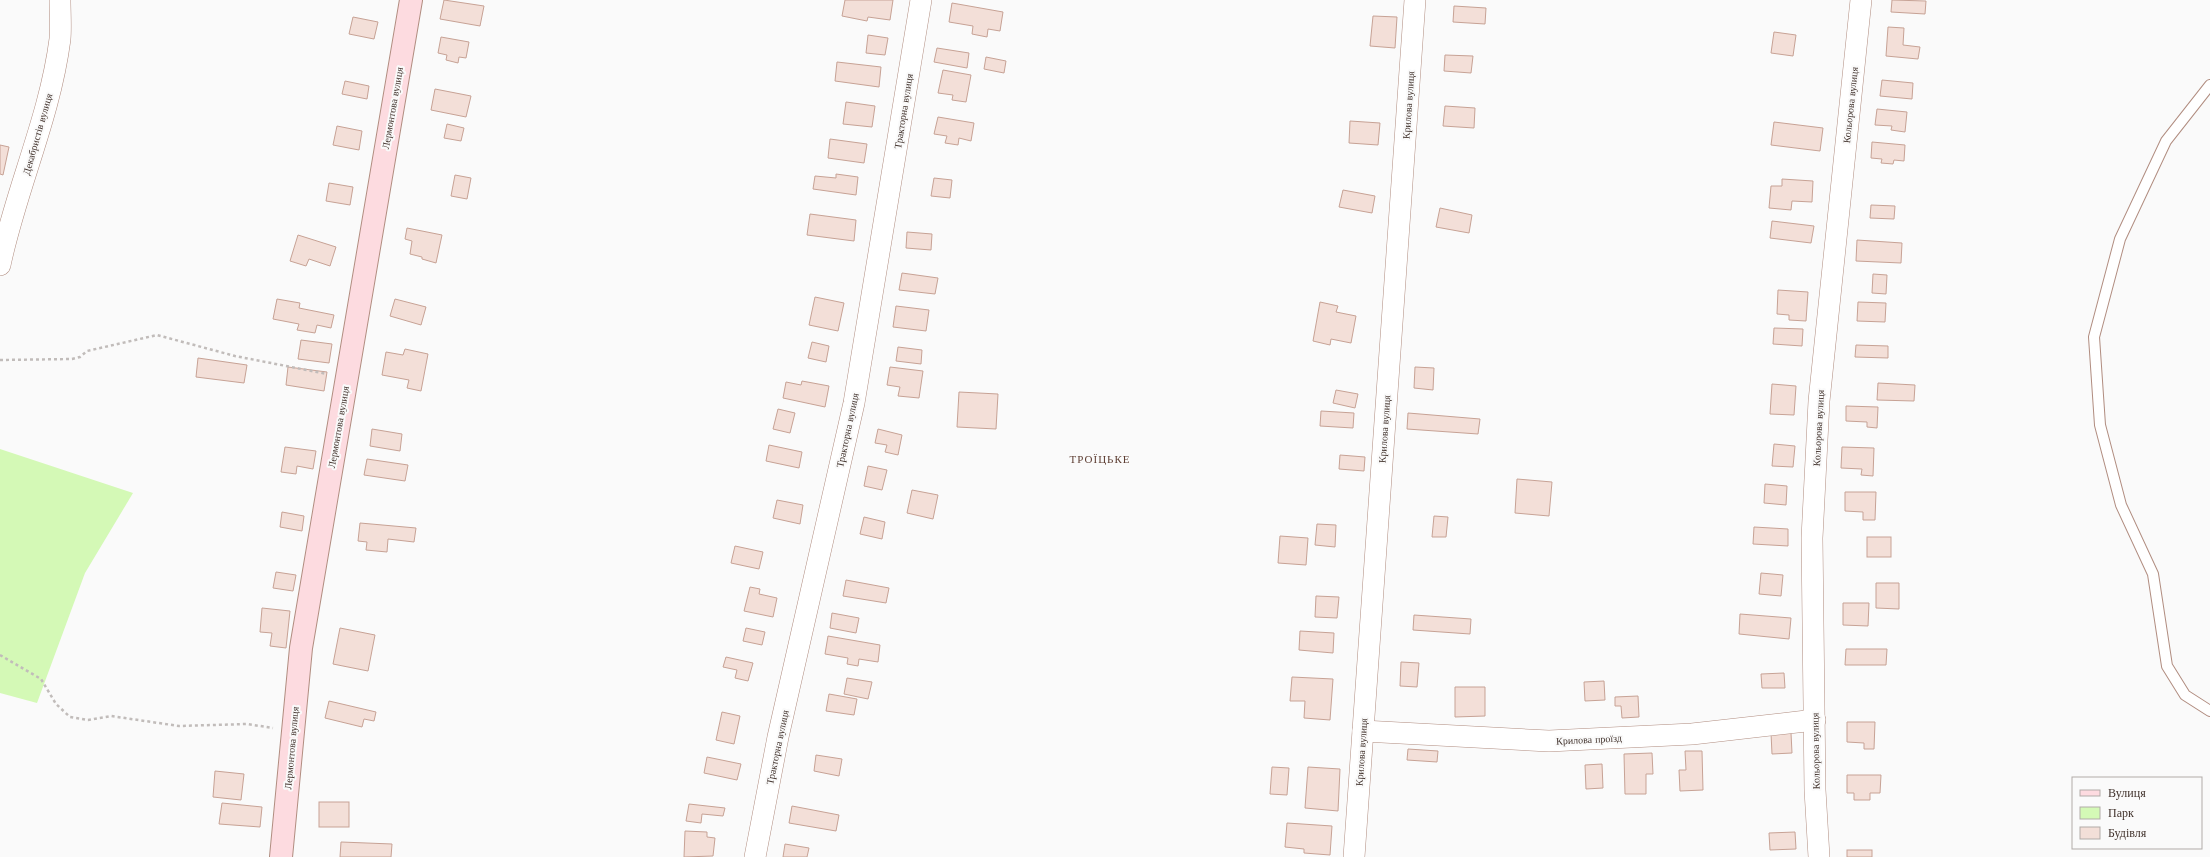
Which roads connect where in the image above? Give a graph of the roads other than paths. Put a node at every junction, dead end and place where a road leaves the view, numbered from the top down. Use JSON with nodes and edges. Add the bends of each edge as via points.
{"nodes":[{"id":1,"x":60,"y":0,"type":"edge"},
{"id":2,"x":411,"y":0,"type":"edge"},
{"id":3,"x":921,"y":0,"type":"edge"},
{"id":4,"x":1415,"y":0,"type":"edge"},
{"id":5,"x":1861,"y":0,"type":"edge"},
{"id":6,"x":2210,"y":85,"type":"edge"},
{"id":7,"x":0,"y":265,"type":"edge"},
{"id":8,"x":2210,"y":711,"type":"edge"},
{"id":9,"x":1814,"y":720,"type":"junction"},
{"id":10,"x":1363,"y":731,"type":"junction"},
{"id":11,"x":281,"y":857,"type":"edge"},
{"id":12,"x":755,"y":857,"type":"edge"},
{"id":13,"x":1354,"y":857,"type":"edge"},
{"id":14,"x":1819,"y":857,"type":"edge"}],
"edges":[{"from":1,"to":7,"type":"street","name":"Декабристів вулиця","via":[[60,38],[52,81]]},
{"from":2,"to":11,"type":"street","name":"Лермонтова вулиця","via":[[301,648]]},
{"from":3,"to":12,"type":"street","name":"Тракторна вулиця","via":[[854,403],[778,737]]},
{"from":4,"to":10,"type":"street","name":"Крилова вулиця"},
{"from":5,"to":9,"type":"street","name":"Кольорова вулиця","via":[[1819,401],[1812,538]]},
{"from":6,"to":8,"type":"lane","via":[[2166,141],[2120,239],[2094,337],[2100,425],[2121,505],[2153,574],[2167,666],[2185,695]]},
{"from":9,"to":10,"type":"street","name":"Крилова проїзд","via":[[1692,734],[1549,741]]},
{"from":9,"to":14,"type":"street","name":"Кольорова вулиця"},
{"from":10,"to":13,"type":"street","name":"Крилова вулиця"}]}
